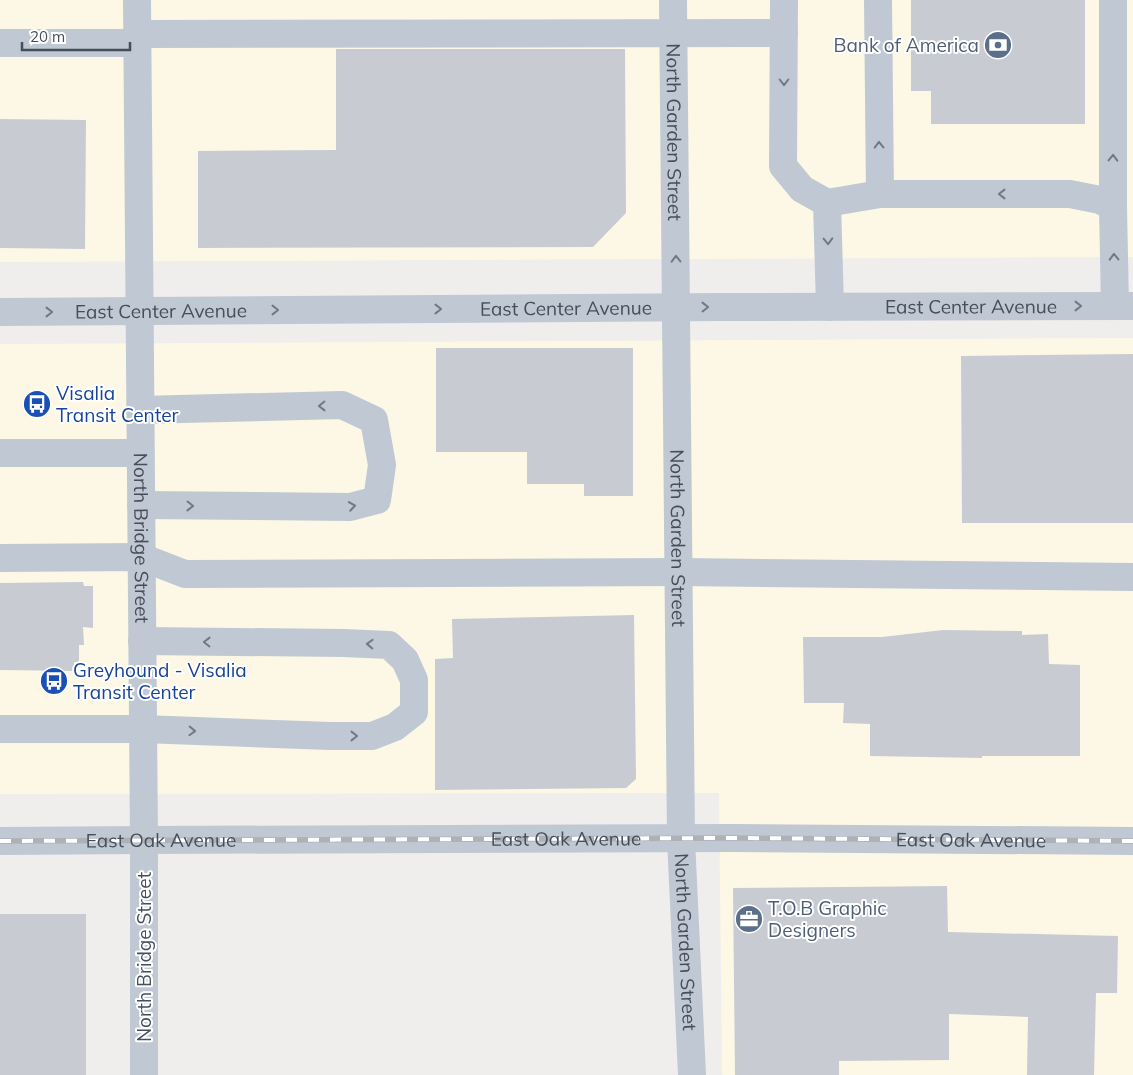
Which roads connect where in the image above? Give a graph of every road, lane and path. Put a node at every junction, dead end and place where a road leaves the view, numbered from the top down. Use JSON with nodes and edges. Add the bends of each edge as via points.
{"nodes":[{"id":1,"x":137,"y":0,"type":"edge"},
{"id":2,"x":673,"y":0,"type":"edge"},
{"id":3,"x":784,"y":0,"type":"edge"},
{"id":4,"x":878,"y":0,"type":"edge"},
{"id":5,"x":1113,"y":0,"type":"edge"},
{"id":6,"x":673,"y":32,"type":"junction"},
{"id":7,"x":784,"y":33,"type":"junction"},
{"id":8,"x":137,"y":39,"type":"junction"},
{"id":9,"x":0,"y":43,"type":"edge"},
{"id":10,"x":880,"y":194,"type":"junction"},
{"id":11,"x":826,"y":203,"type":"junction"},
{"id":12,"x":1113,"y":207,"type":"junction"},
{"id":13,"x":1124,"y":306,"type":"edge"},
{"id":14,"x":830,"y":307,"type":"junction"},
{"id":15,"x":676,"y":308,"type":"junction"},
{"id":16,"x":0,"y":312,"type":"edge"},
{"id":17,"x":139,"y":312,"type":"junction"},
{"id":18,"x":140,"y":410,"type":"junction"},
{"id":19,"x":0,"y":453,"type":"edge"},
{"id":20,"x":140,"y":454,"type":"junction"},
{"id":21,"x":141,"y":505,"type":"junction"},
{"id":22,"x":141,"y":557,"type":"junction"},
{"id":23,"x":0,"y":558,"type":"edge"},
{"id":24,"x":679,"y":572,"type":"junction"},
{"id":25,"x":1133,"y":578,"type":"edge"},
{"id":26,"x":142,"y":641,"type":"junction"},
{"id":27,"x":0,"y":729,"type":"edge"},
{"id":28,"x":143,"y":729,"type":"junction"},
{"id":29,"x":681,"y":838,"type":"junction"},
{"id":30,"x":144,"y":840,"type":"junction"},
{"id":31,"x":0,"y":841,"type":"edge"},
{"id":32,"x":1133,"y":841,"type":"edge"},
{"id":33,"x":144,"y":1075,"type":"edge"},
{"id":34,"x":692,"y":1075,"type":"edge"}],
"edges":[{"from":1,"to":8,"type":"street","name":"North Bridge Street"},
{"from":2,"to":6,"type":"street","name":"North Garden Street"},
{"from":3,"to":7,"type":"street"},
{"from":10,"to":4,"type":"street","one_way":true},
{"from":12,"to":5,"type":"street","one_way":true},
{"from":6,"to":7,"type":"street"},
{"from":6,"to":8,"type":"street"},
{"from":15,"to":6,"type":"street","name":"North Garden Street","one_way":true},
{"from":7,"to":11,"type":"street","one_way":true,"via":[[783,166],[802,189]]},
{"from":8,"to":9,"type":"street"},
{"from":8,"to":17,"type":"street","name":"North Bridge Street"},
{"from":10,"to":11,"type":"street"},
{"from":12,"to":10,"type":"street","one_way":true,"via":[[1100,200],[1070,194]]},
{"from":11,"to":14,"type":"street","one_way":true},
{"from":13,"to":12,"type":"street","one_way":true},
{"from":14,"to":13,"type":"street","name":"East Center Avenue","one_way":true},
{"from":15,"to":14,"type":"street","name":"East Center Avenue","one_way":true},
{"from":17,"to":15,"type":"street","name":"East Center Avenue","one_way":true},
{"from":15,"to":24,"type":"street","name":"North Garden Street"},
{"from":16,"to":17,"type":"street","name":"East Center Avenue","one_way":true},
{"from":17,"to":18,"type":"street","name":"North Bridge Street"},
{"from":18,"to":20,"type":"street","name":"North Bridge Street"},
{"from":21,"to":18,"type":"street","one_way":true,"via":[[350,508],[377,500],[382,465],[374,420],[342,405]]},
{"from":19,"to":20,"type":"street"},
{"from":20,"to":21,"type":"street","name":"North Bridge Street"},
{"from":21,"to":22,"type":"street","name":"North Bridge Street"},
{"from":22,"to":23,"type":"street"},
{"from":22,"to":24,"type":"street","via":[[185,574]]},
{"from":22,"to":26,"type":"street","name":"North Bridge Street"},
{"from":24,"to":25,"type":"street"},
{"from":24,"to":29,"type":"street","name":"North Garden Street"},
{"from":26,"to":28,"type":"street","name":"North Bridge Street"},
{"from":28,"to":26,"type":"street","one_way":true,"via":[[372,736],[395,727],[414,712],[414,680],[406,660],[389,644]]},
{"from":27,"to":28,"type":"street"},
{"from":28,"to":30,"type":"street","name":"North Bridge Street"},
{"from":29,"to":30,"type":"street","name":"East Oak Avenue"},
{"from":29,"to":32,"type":"street","name":"East Oak Avenue"},
{"from":29,"to":34,"type":"street","name":"North Garden Street"},
{"from":30,"to":31,"type":"street","name":"East Oak Avenue"},
{"from":30,"to":33,"type":"street","name":"North Bridge Street"}]}
